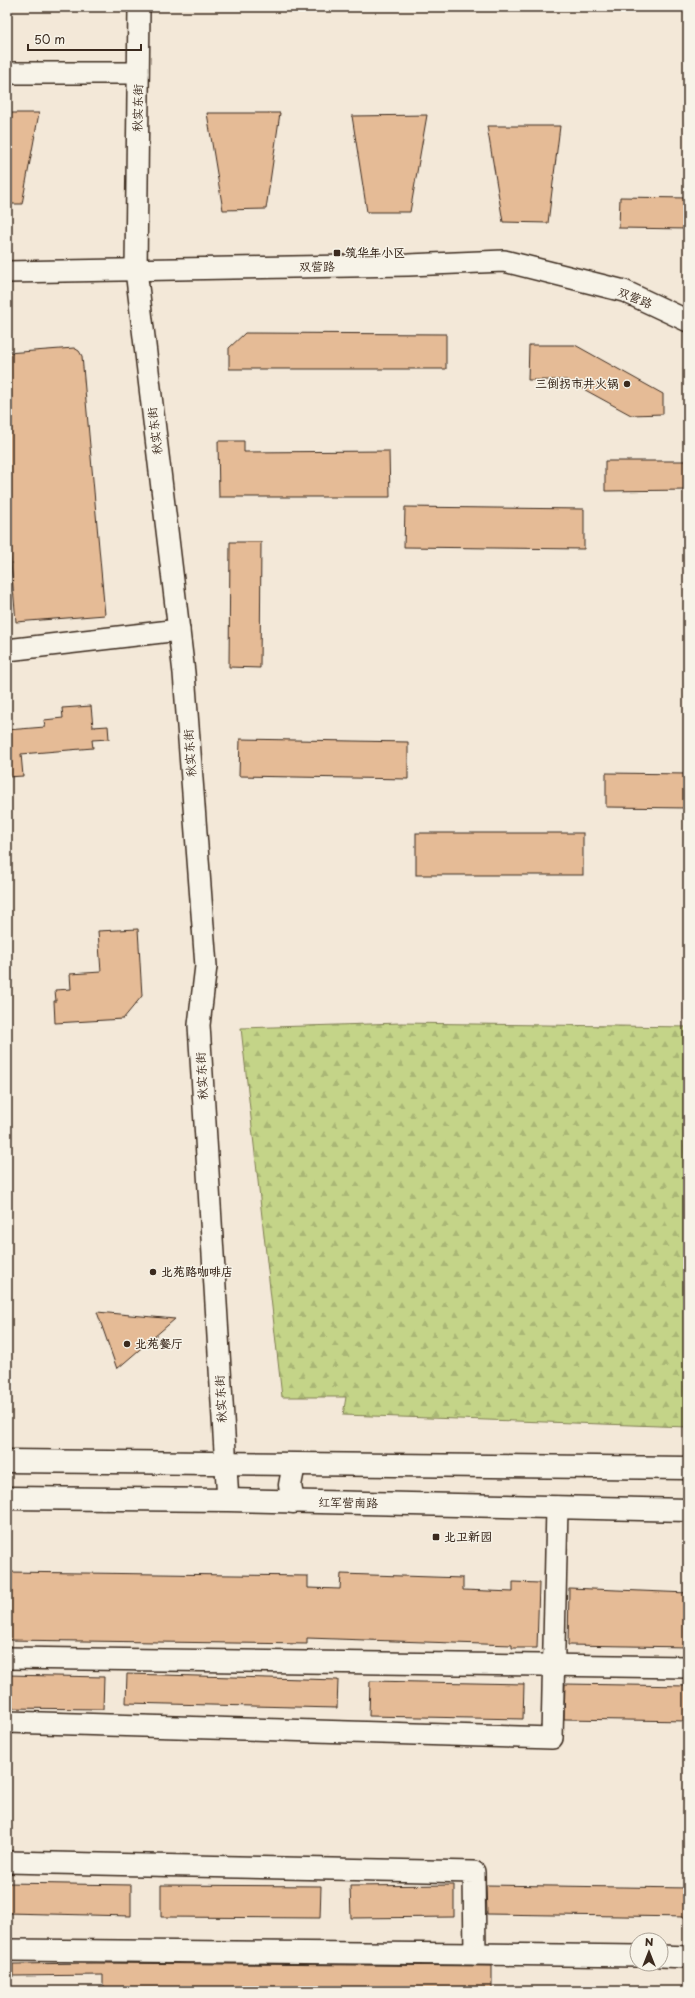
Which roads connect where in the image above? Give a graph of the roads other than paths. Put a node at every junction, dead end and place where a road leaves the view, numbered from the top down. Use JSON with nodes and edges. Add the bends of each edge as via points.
{"nodes":[{"id":1,"x":139,"y":7,"type":"edge"},
{"id":2,"x":7,"y":73,"type":"edge"},
{"id":3,"x":138,"y":73,"type":"junction"},
{"id":4,"x":136,"y":270,"type":"junction"},
{"id":5,"x":7,"y":272,"type":"edge"},
{"id":6,"x":688,"y":321,"type":"edge"},
{"id":7,"x":179,"y":630,"type":"junction"},
{"id":8,"x":7,"y":650,"type":"edge"},
{"id":9,"x":7,"y":1461,"type":"edge"},
{"id":10,"x":225,"y":1464,"type":"junction"},
{"id":11,"x":294,"y":1465,"type":"junction"},
{"id":12,"x":688,"y":1468,"type":"edge"},
{"id":13,"x":7,"y":1498,"type":"edge"},
{"id":14,"x":228,"y":1500,"type":"junction"},
{"id":15,"x":293,"y":1502,"type":"junction"},
{"id":16,"x":557,"y":1507,"type":"junction"},
{"id":17,"x":688,"y":1510,"type":"edge"},
{"id":18,"x":7,"y":1658,"type":"edge"},
{"id":19,"x":554,"y":1666,"type":"junction"},
{"id":20,"x":688,"y":1668,"type":"edge"},
{"id":21,"x":7,"y":1722,"type":"edge"},
{"id":22,"x":7,"y":1862,"type":"edge"},
{"id":23,"x":7,"y":1950,"type":"edge"},
{"id":24,"x":475,"y":1954,"type":"junction"},
{"id":25,"x":629,"y":1956,"type":"edge"},
{"id":26,"x":669,"y":1956,"type":"edge"},
{"id":27,"x":688,"y":1957,"type":"edge"}],
"edges":[{"from":1,"to":3,"type":"street","name":"秋实东街"},
{"from":2,"to":3,"type":"street"},
{"from":3,"to":4,"type":"street","name":"秋实东街"},
{"from":4,"to":5,"type":"street","name":"双营路"},
{"from":4,"to":6,"type":"street","name":"双营路","via":[[400,266],[504,261],[624,291]]},
{"from":4,"to":7,"type":"street","name":"秋实东街"},
{"from":7,"to":8,"type":"street"},
{"from":7,"to":10,"type":"street","name":"秋实东街","via":[[206,966],[199,1024]]},
{"from":9,"to":10,"type":"main road"},
{"from":10,"to":11,"type":"main road"},
{"from":10,"to":14,"type":"street","name":"秋实东街"},
{"from":11,"to":12,"type":"main road"},
{"from":11,"to":15,"type":"main road","via":[[290,1485]]},
{"from":13,"to":14,"type":"main road","name":"红军营南路"},
{"from":14,"to":15,"type":"main road","name":"红军营南路"},
{"from":15,"to":16,"type":"main road","name":"红军营南路"},
{"from":16,"to":17,"type":"main road","name":"红军营南路"},
{"from":16,"to":19,"type":"street"},
{"from":18,"to":19,"type":"street"},
{"from":19,"to":20,"type":"street"},
{"from":19,"to":21,"type":"street","via":[[552,1738]]},
{"from":22,"to":24,"type":"street","via":[[474,1872]]},
{"from":23,"to":24,"type":"street"},
{"from":24,"to":25,"type":"street"},
{"from":26,"to":27,"type":"street"}]}
